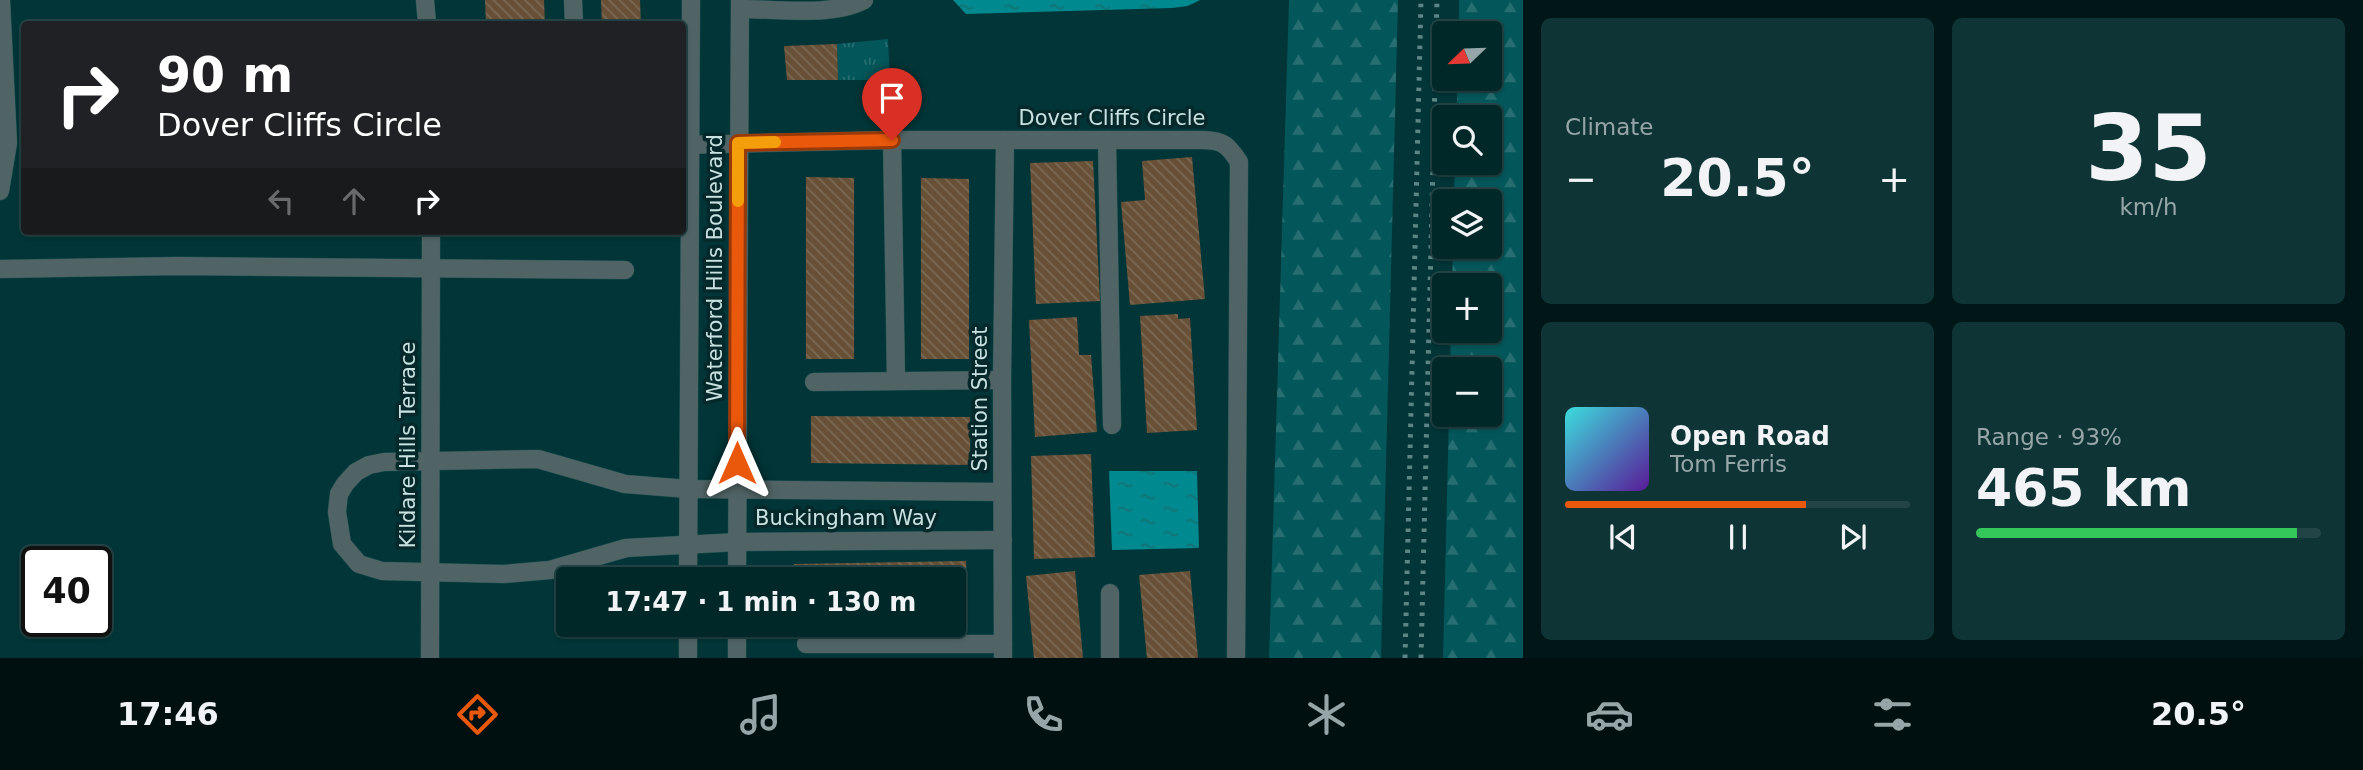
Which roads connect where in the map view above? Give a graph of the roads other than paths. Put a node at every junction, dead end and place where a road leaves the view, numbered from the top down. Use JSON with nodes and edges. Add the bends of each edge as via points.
{"nodes":[{"id":1,"x":1,"y":0,"type":"edge"},
{"id":2,"x":425,"y":0,"type":"edge"},
{"id":3,"x":573,"y":0,"type":"edge"},
{"id":4,"x":691,"y":0,"type":"edge"},
{"id":5,"x":864,"y":0,"type":"edge"},
{"id":6,"x":741,"y":5,"type":"edge"},
{"id":7,"x":427,"y":21,"type":"edge"},
{"id":8,"x":574,"y":21,"type":"edge"},
{"id":9,"x":892,"y":140,"type":"junction"},
{"id":10,"x":1004,"y":140,"type":"junction"},
{"id":11,"x":1107,"y":140,"type":"junction"},
{"id":12,"x":16,"y":143,"type":"edge"},
{"id":13,"x":738,"y":143,"type":"junction"},
{"id":14,"x":686,"y":145,"type":"edge"},
{"id":15,"x":0,"y":191,"type":"edge"},
{"id":16,"x":431,"y":235,"type":"edge"},
{"id":17,"x":0,"y":269,"type":"edge"},
{"id":18,"x":430,"y":270,"type":"junction"},
{"id":19,"x":625,"y":270,"type":"dead end"},
{"id":20,"x":896,"y":379,"type":"junction"},
{"id":21,"x":1002,"y":380,"type":"junction"},
{"id":22,"x":814,"y":382,"type":"dead end"},
{"id":23,"x":1111,"y":425,"type":"dead end"},
{"id":24,"x":432,"y":461,"type":"junction"},
{"id":25,"x":688,"y":489,"type":"junction"},
{"id":26,"x":737,"y":490,"type":"junction"},
{"id":27,"x":1002,"y":492,"type":"junction"},
{"id":28,"x":1003,"y":540,"type":"junction"},
{"id":29,"x":738,"y":542,"type":"junction"},
{"id":30,"x":689,"y":544,"type":"junction"},
{"id":31,"x":688,"y":567,"type":"edge"},
{"id":32,"x":737,"y":567,"type":"edge"},
{"id":33,"x":431,"y":571,"type":"junction"},
{"id":34,"x":1110,"y":593,"type":"dead end"},
{"id":35,"x":688,"y":637,"type":"edge"},
{"id":36,"x":737,"y":637,"type":"edge"},
{"id":37,"x":806,"y":644,"type":"dead end"},
{"id":38,"x":894,"y":651,"type":"edge"},
{"id":39,"x":1003,"y":651,"type":"edge"},
{"id":40,"x":430,"y":658,"type":"edge"},
{"id":41,"x":688,"y":658,"type":"edge"},
{"id":42,"x":737,"y":658,"type":"edge"},
{"id":43,"x":1110,"y":658,"type":"edge"},
{"id":44,"x":1236,"y":658,"type":"edge"}],
"edges":[{"from":1,"to":12,"type":"street"},
{"from":2,"to":7,"type":"street"},
{"from":3,"to":8,"type":"street"},
{"from":4,"to":14,"type":"street","name":"Waterford Hills Boulevard"},
{"from":5,"to":6,"type":"street","via":[[835,10]]},
{"from":6,"to":13,"type":"street","name":"Waterford Hills Boulevard"},
{"from":9,"to":10,"type":"street","name":"Dover Cliffs Circle"},
{"from":9,"to":13,"type":"street","name":"Dover Cliffs Circle"},
{"from":9,"to":20,"type":"street"},
{"from":10,"to":11,"type":"street","name":"Dover Cliffs Circle"},
{"from":10,"to":21,"type":"street","name":"Station Street"},
{"from":11,"to":23,"type":"street"},
{"from":11,"to":44,"type":"street","name":"Dover Cliffs Circle","via":[[1213,140],[1229,146],[1239,162]]},
{"from":12,"to":15,"type":"street"},
{"from":13,"to":14,"type":"street","name":"Dover Cliffs Circle"},
{"from":13,"to":26,"type":"street","name":"Waterford Hills Boulevard"},
{"from":14,"to":25,"type":"street","name":"Waterford Hills Boulevard"},
{"from":16,"to":18,"type":"street","name":"Kildare Hills Terrace"},
{"from":17,"to":18,"type":"street"},
{"from":18,"to":19,"type":"street"},
{"from":18,"to":24,"type":"street","name":"Kildare Hills Terrace"},
{"from":20,"to":21,"type":"street"},
{"from":20,"to":22,"type":"street"},
{"from":21,"to":27,"type":"street","name":"Station Street"},
{"from":24,"to":25,"type":"street","name":"Buckingham Way","via":[[538,459],[625,484]]},
{"from":24,"to":33,"type":"street","name":"Kildare Hills Terrace"},
{"from":24,"to":33,"type":"street","via":[[384,462],[355,472],[339,494],[337,512],[342,544],[359,564],[382,571]]},
{"from":25,"to":26,"type":"street","name":"Buckingham Way"},
{"from":25,"to":30,"type":"street","name":"Waterford Hills Boulevard"},
{"from":26,"to":27,"type":"street","name":"Buckingham Way"},
{"from":26,"to":29,"type":"street","name":"Waterford Hills Boulevard"},
{"from":27,"to":28,"type":"street","name":"Station Street"},
{"from":28,"to":29,"type":"street","name":"Buckingham Way"},
{"from":28,"to":39,"type":"street","name":"Station Street"},
{"from":29,"to":30,"type":"street","name":"Buckingham Way"},
{"from":29,"to":32,"type":"street","name":"Waterford Hills Boulevard"},
{"from":30,"to":31,"type":"street","name":"Waterford Hills Boulevard"},
{"from":30,"to":33,"type":"street","name":"Buckingham Way","via":[[626,548],[550,570]]},
{"from":33,"to":40,"type":"street","name":"Kildare Hills Terrace"},
{"from":34,"to":43,"type":"street"},
{"from":35,"to":41,"type":"street"},
{"from":36,"to":42,"type":"street"},
{"from":37,"to":38,"type":"street"},
{"from":38,"to":39,"type":"street"}]}
